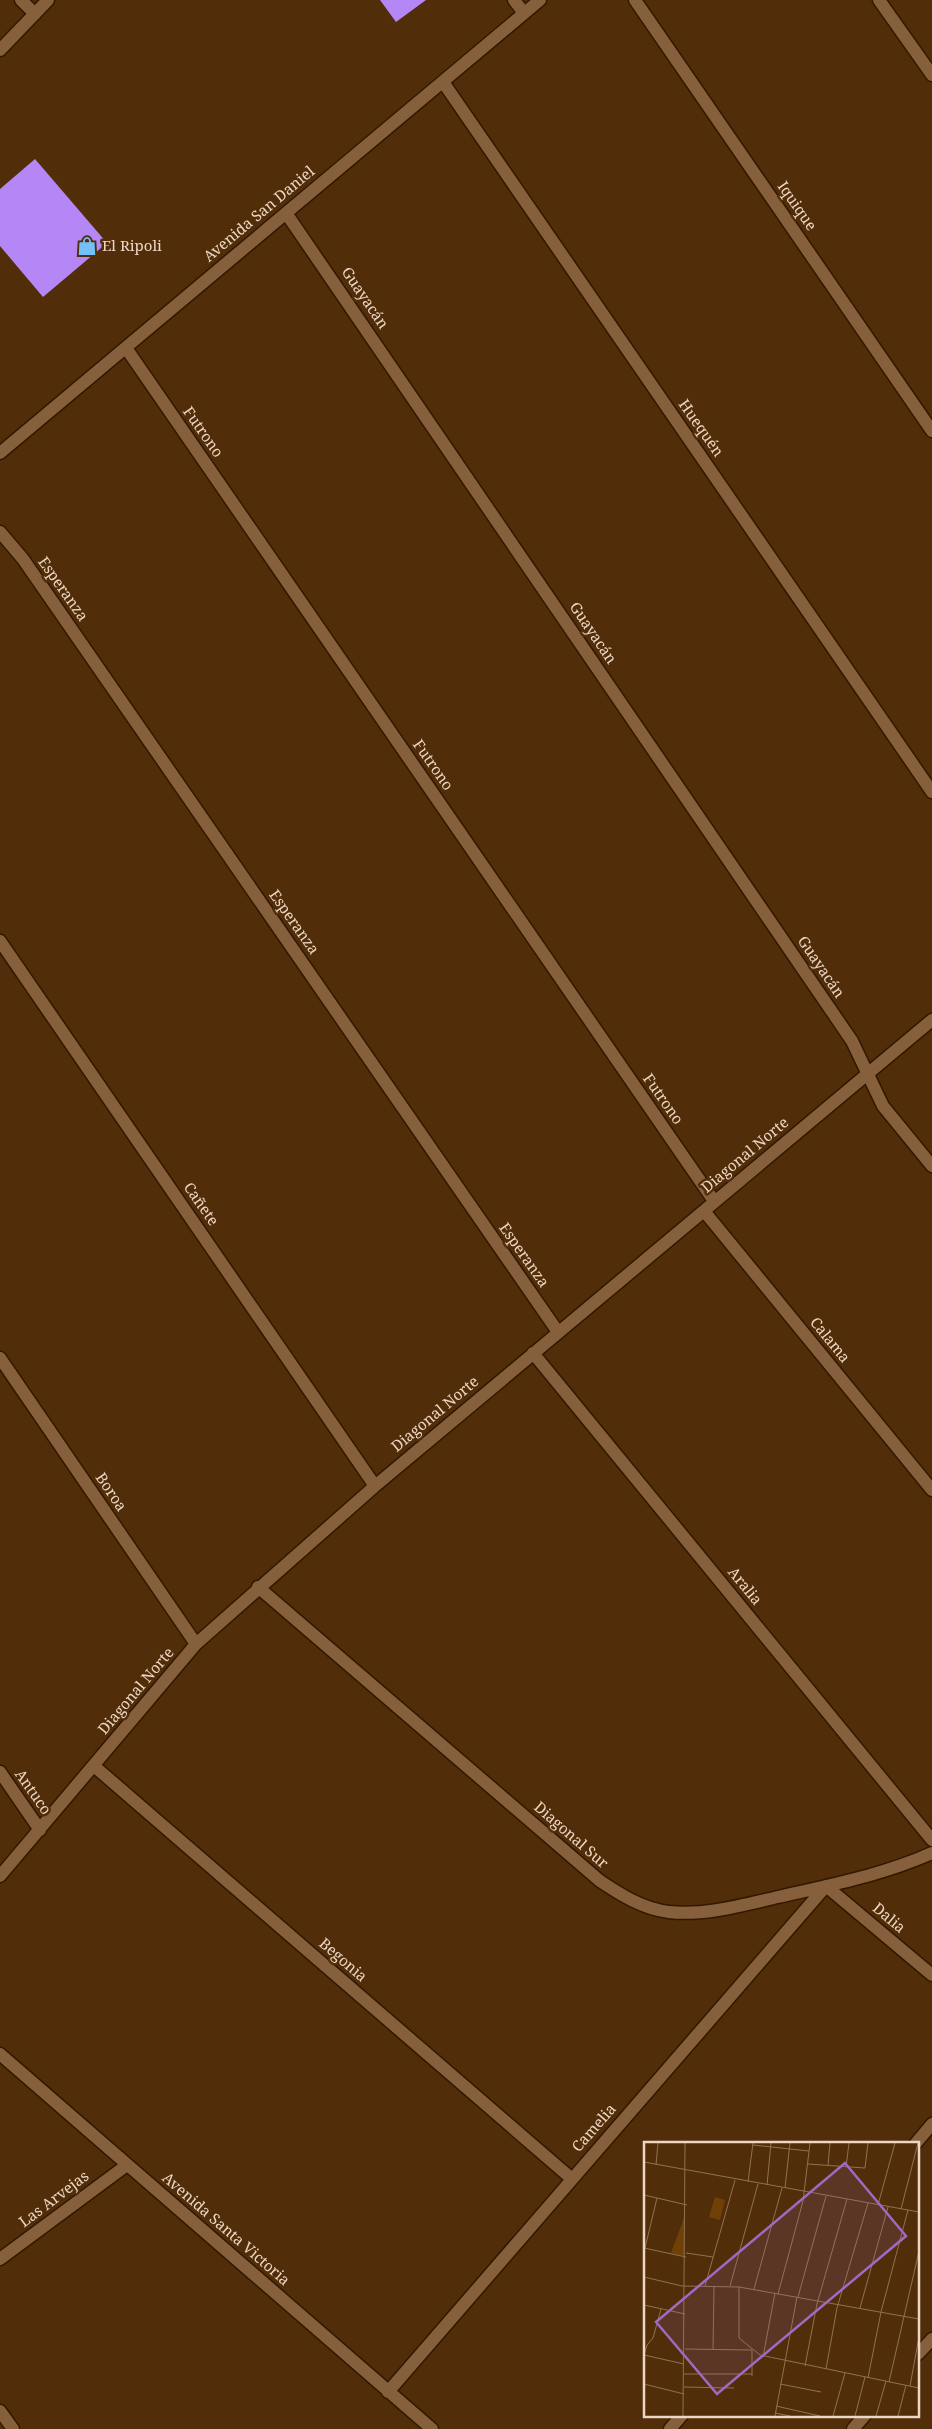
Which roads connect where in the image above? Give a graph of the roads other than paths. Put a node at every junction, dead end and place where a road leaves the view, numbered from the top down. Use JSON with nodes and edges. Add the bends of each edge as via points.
{"nodes":[{"id":1,"x":21,"y":0,"type":"edge"},
{"id":2,"x":48,"y":0,"type":"edge"},
{"id":3,"x":514,"y":0,"type":"edge"},
{"id":4,"x":540,"y":0,"type":"edge"},
{"id":5,"x":635,"y":0,"type":"edge"},
{"id":6,"x":879,"y":0,"type":"edge"},
{"id":7,"x":524,"y":13,"type":"junction"},
{"id":8,"x":34,"y":14,"type":"junction"},
{"id":9,"x":0,"y":50,"type":"edge"},
{"id":10,"x":932,"y":75,"type":"edge"},
{"id":11,"x":442,"y":82,"type":"junction"},
{"id":12,"x":286,"y":213,"type":"junction"},
{"id":13,"x":126,"y":348,"type":"junction"},
{"id":14,"x":932,"y":431,"type":"edge"},
{"id":15,"x":0,"y":453,"type":"edge"},
{"id":16,"x":0,"y":532,"type":"edge"},
{"id":17,"x":932,"y":792,"type":"edge"},
{"id":18,"x":0,"y":941,"type":"edge"},
{"id":19,"x":932,"y":1020,"type":"edge"},
{"id":20,"x":867,"y":1074,"type":"junction"},
{"id":21,"x":932,"y":1166,"type":"edge"},
{"id":22,"x":714,"y":1201,"type":"junction"},
{"id":23,"x":704,"y":1211,"type":"junction"},
{"id":24,"x":558,"y":1332,"type":"junction"},
{"id":25,"x":533,"y":1353,"type":"junction"},
{"id":26,"x":0,"y":1358,"type":"edge"},
{"id":27,"x":375,"y":1486,"type":"junction"},
{"id":28,"x":932,"y":1490,"type":"edge"},
{"id":29,"x":258,"y":1587,"type":"junction"},
{"id":30,"x":196,"y":1644,"type":"junction"},
{"id":31,"x":94,"y":1766,"type":"junction"},
{"id":32,"x":0,"y":1772,"type":"edge"},
{"id":33,"x":40,"y":1830,"type":"junction"},
{"id":34,"x":932,"y":1840,"type":"edge"},
{"id":35,"x":932,"y":1853,"type":"edge"},
{"id":36,"x":0,"y":1876,"type":"edge"},
{"id":37,"x":826,"y":1886,"type":"junction"},
{"id":38,"x":932,"y":1975,"type":"edge"},
{"id":39,"x":0,"y":2054,"type":"edge"},
{"id":40,"x":932,"y":2124,"type":"edge"},
{"id":41,"x":917,"y":2142,"type":"edge"},
{"id":42,"x":127,"y":2165,"type":"junction"},
{"id":43,"x":572,"y":2179,"type":"junction"},
{"id":44,"x":0,"y":2260,"type":"edge"},
{"id":45,"x":932,"y":2338,"type":"edge"},
{"id":46,"x":920,"y":2352,"type":"edge"},
{"id":47,"x":388,"y":2392,"type":"junction"},
{"id":48,"x":0,"y":2411,"type":"edge"},
{"id":49,"x":681,"y":2416,"type":"edge"},
{"id":50,"x":864,"y":2416,"type":"edge"},
{"id":51,"x":13,"y":2429,"type":"edge"},
{"id":52,"x":432,"y":2429,"type":"edge"},
{"id":53,"x":670,"y":2429,"type":"edge"},
{"id":54,"x":853,"y":2429,"type":"edge"}],
"edges":[{"from":1,"to":8,"type":"street"},
{"from":2,"to":8,"type":"street"},
{"from":3,"to":7,"type":"street"},
{"from":4,"to":7,"type":"street","name":"Avenida San Daniel"},
{"from":5,"to":14,"type":"street","name":"Iquique"},
{"from":6,"to":10,"type":"street"},
{"from":7,"to":11,"type":"street","name":"Avenida San Daniel"},
{"from":8,"to":9,"type":"street"},
{"from":11,"to":12,"type":"street","name":"Avenida San Daniel"},
{"from":11,"to":17,"type":"street","name":"Huequén"},
{"from":12,"to":13,"type":"street","name":"Avenida San Daniel"},
{"from":12,"to":20,"type":"street","name":"Guayacán","via":[[852,1041]]},
{"from":13,"to":15,"type":"street","name":"Avenida San Daniel"},
{"from":13,"to":22,"type":"street","name":"Futrono"},
{"from":16,"to":24,"type":"street","name":"Esperanza","via":[[23,559]]},
{"from":18,"to":27,"type":"street","name":"Cañete"},
{"from":19,"to":20,"type":"street","name":"Diagonal Norte"},
{"from":20,"to":21,"type":"street","name":"Guayacán","via":[[883,1106]]},
{"from":20,"to":22,"type":"street","name":"Diagonal Norte"},
{"from":22,"to":23,"type":"street","name":"Diagonal Norte"},
{"from":23,"to":24,"type":"street","name":"Diagonal Norte"},
{"from":23,"to":28,"type":"street","name":"Calama"},
{"from":24,"to":25,"type":"street","name":"Diagonal Norte"},
{"from":25,"to":27,"type":"street","name":"Diagonal Norte"},
{"from":25,"to":34,"type":"street","name":"Aralia"},
{"from":26,"to":30,"type":"street","name":"Boroa"},
{"from":27,"to":29,"type":"street","name":"Diagonal Norte"},
{"from":29,"to":30,"type":"street","name":"Diagonal Norte"},
{"from":29,"to":37,"type":"street","name":"Diagonal Sur","via":[[600,1881],[622,1896],[654,1909],[689,1913],[733,1907]]},
{"from":30,"to":31,"type":"street","name":"Diagonal Norte"},
{"from":31,"to":33,"type":"street","name":"Diagonal Norte"},
{"from":31,"to":43,"type":"street","name":"Begonia"},
{"from":32,"to":33,"type":"street","name":"Antuco"},
{"from":33,"to":36,"type":"street","name":"Diagonal Norte"},
{"from":35,"to":37,"type":"street","name":"Diagonal Sur","via":[[900,1866]]},
{"from":37,"to":38,"type":"street","name":"Dalia"},
{"from":37,"to":43,"type":"street","name":"Camelia"},
{"from":39,"to":42,"type":"street","name":"Avenida Santa Victoria"},
{"from":40,"to":41,"type":"street"},
{"from":42,"to":44,"type":"street","name":"Las Arvejas"},
{"from":42,"to":47,"type":"street","name":"Avenida Santa Victoria"},
{"from":43,"to":47,"type":"street","name":"Camelia"},
{"from":45,"to":46,"type":"street"},
{"from":47,"to":52,"type":"street","name":"Avenida Santa Victoria"},
{"from":48,"to":51,"type":"street"},
{"from":49,"to":53,"type":"street"},
{"from":50,"to":54,"type":"street"}]}
